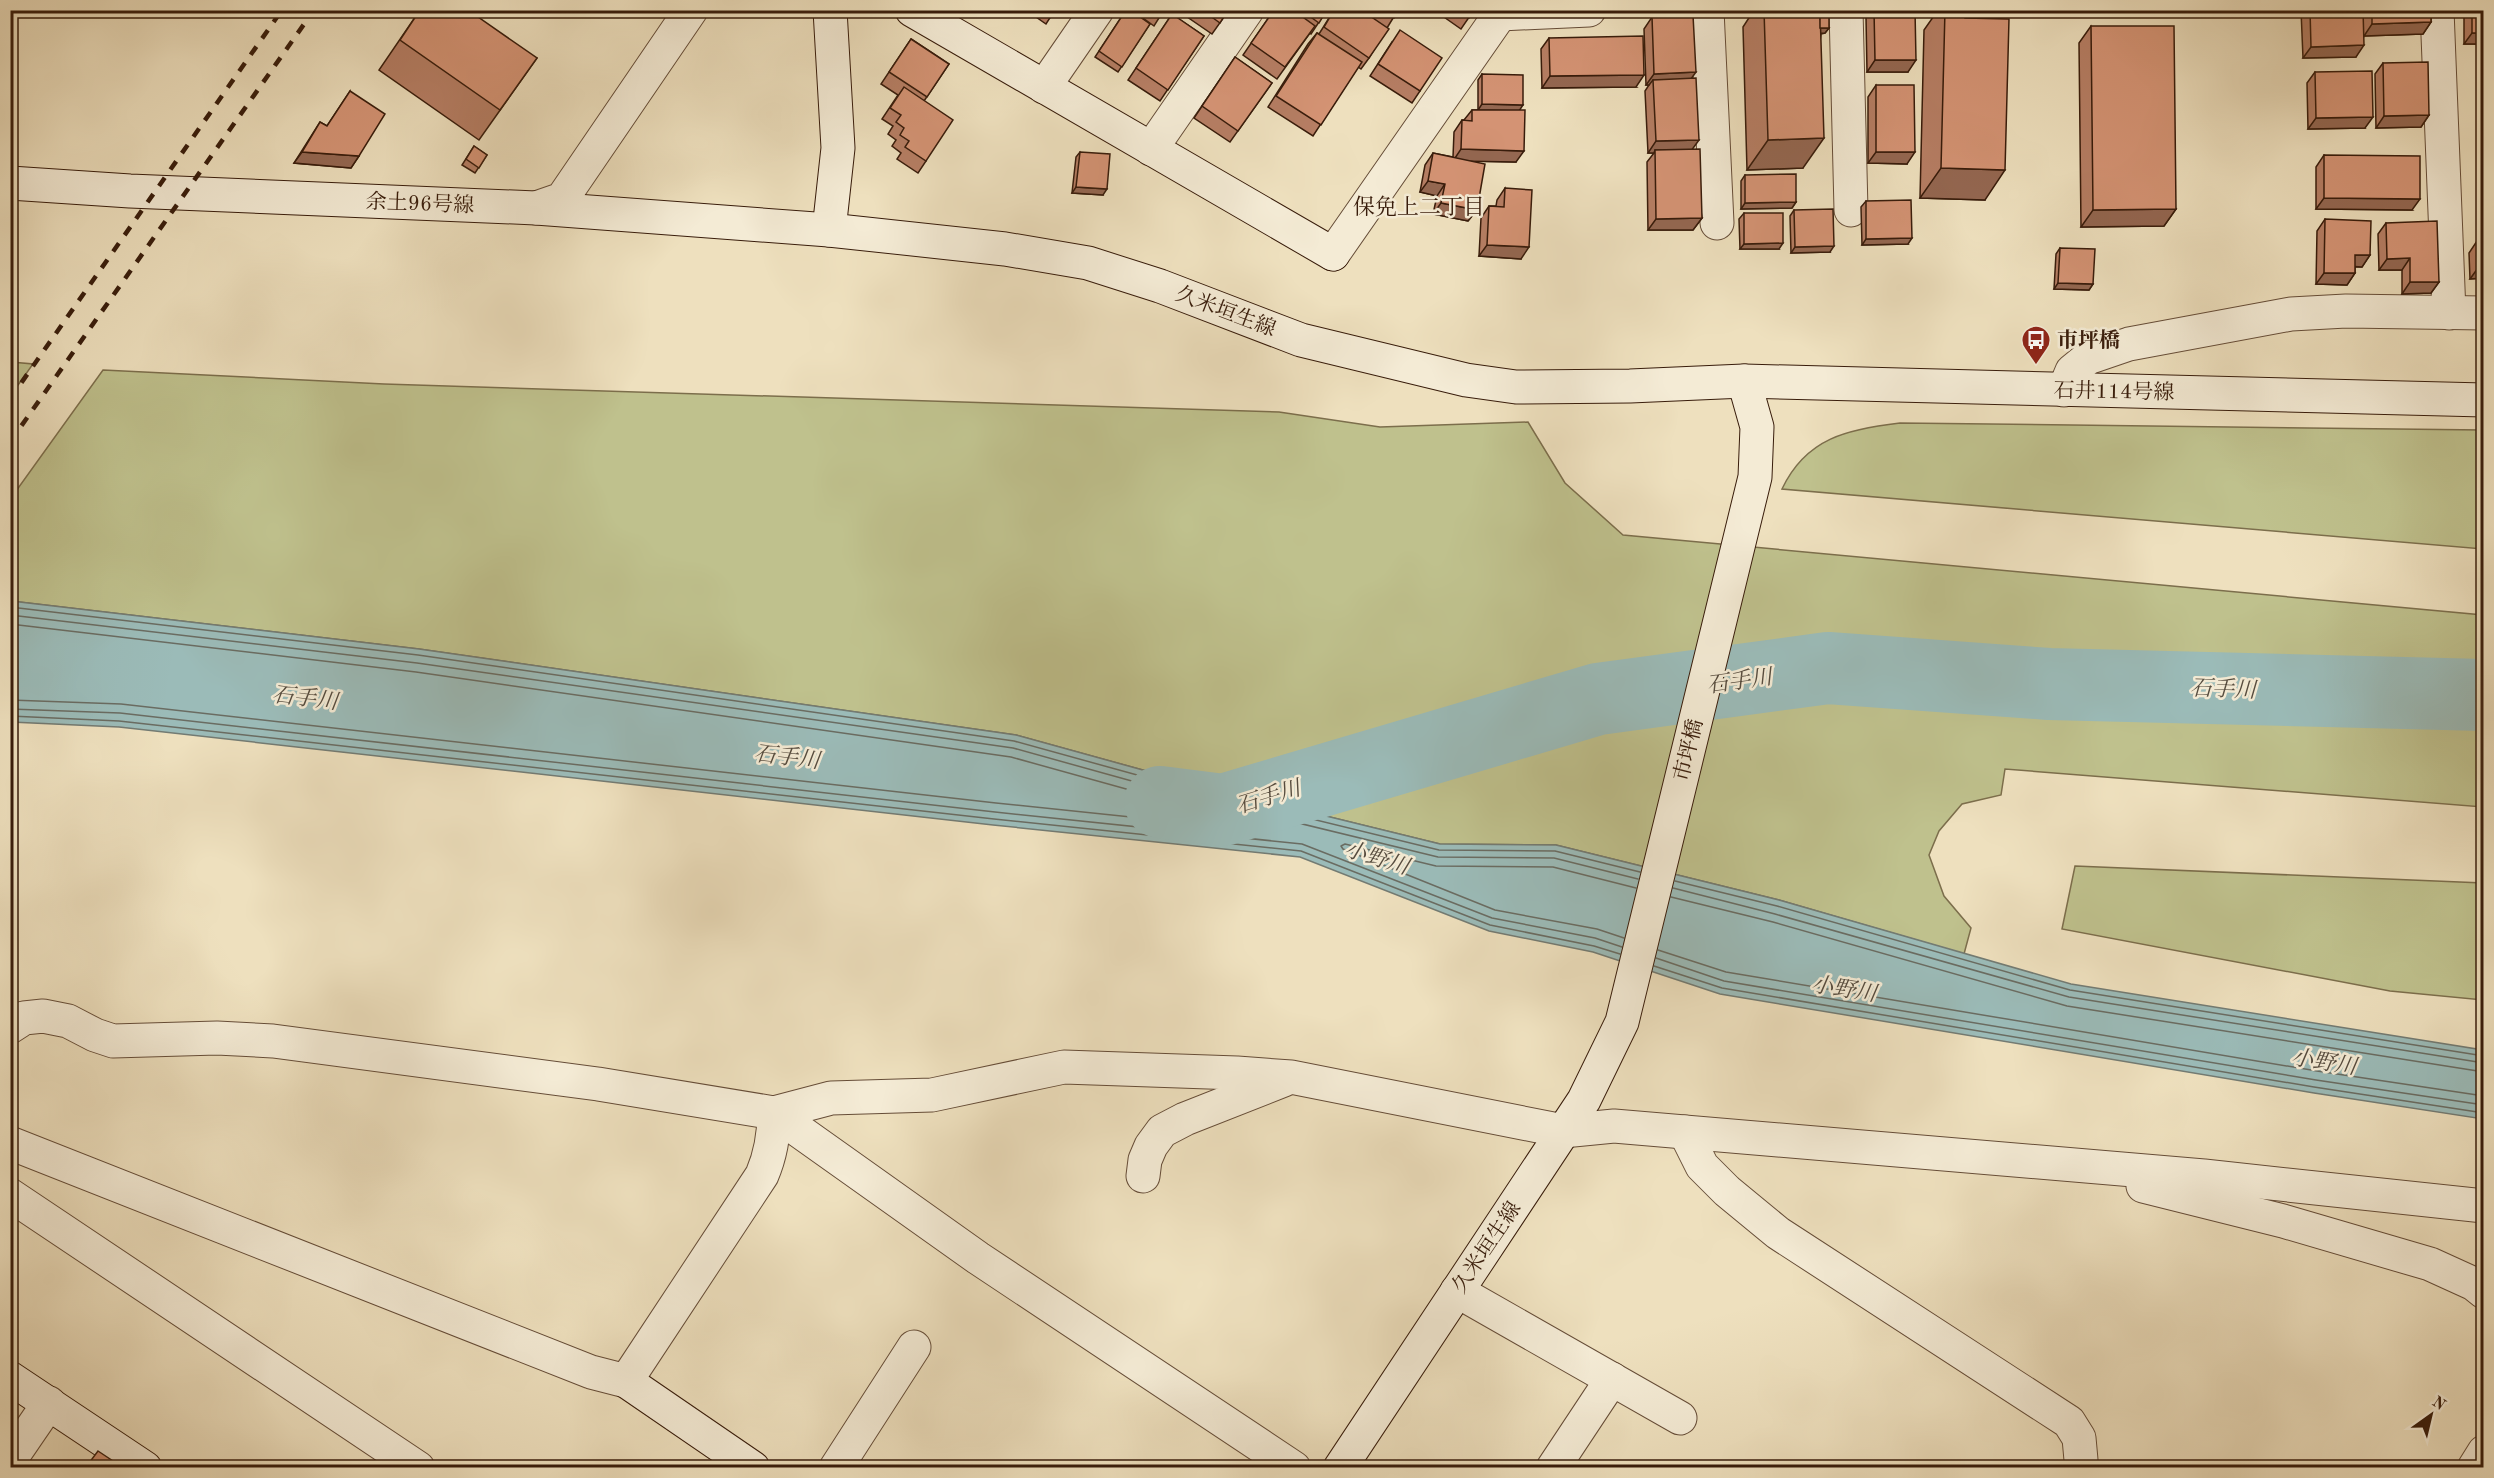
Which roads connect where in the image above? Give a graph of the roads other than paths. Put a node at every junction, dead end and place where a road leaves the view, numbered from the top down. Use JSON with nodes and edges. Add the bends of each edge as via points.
{"nodes":[{"id":1,"x":691,"y":10,"type":"edge"},
{"id":2,"x":830,"y":10,"type":"edge"},
{"id":3,"x":1097,"y":10,"type":"edge"},
{"id":4,"x":1247,"y":10,"type":"edge"},
{"id":5,"x":1589,"y":10,"type":"edge"},
{"id":6,"x":1707,"y":10,"type":"edge"},
{"id":7,"x":1846,"y":10,"type":"edge"},
{"id":8,"x":2437,"y":10,"type":"edge"},
{"id":9,"x":1501,"y":12,"type":"edge"},
{"id":10,"x":929,"y":15,"type":"edge"},
{"id":11,"x":1044,"y":87,"type":"junction"},
{"id":12,"x":1151,"y":149,"type":"junction"},
{"id":13,"x":10,"y":183,"type":"edge"},
{"id":14,"x":536,"y":208,"type":"junction"},
{"id":15,"x":1851,"y":210,"type":"dead end"},
{"id":16,"x":1717,"y":223,"type":"dead end"},
{"id":17,"x":830,"y":230,"type":"junction"},
{"id":18,"x":2449,"y":313,"type":"junction"},
{"id":19,"x":2484,"y":314,"type":"edge"},
{"id":20,"x":1744,"y":381,"type":"junction"},
{"id":21,"x":2064,"y":390,"type":"junction"},
{"id":22,"x":2484,"y":400,"type":"edge"},
{"id":23,"x":1622,"y":1022,"type":"joint"},
{"id":24,"x":10,"y":1027,"type":"edge"},
{"id":25,"x":1291,"y":1077,"type":"junction"},
{"id":26,"x":774,"y":1113,"type":"junction"},
{"id":27,"x":1563,"y":1131,"type":"junction"},
{"id":28,"x":1685,"y":1132,"type":"junction"},
{"id":29,"x":10,"y":1143,"type":"edge"},
{"id":30,"x":2103,"y":1169,"type":"junction"},
{"id":31,"x":1143,"y":1176,"type":"dead end"},
{"id":32,"x":10,"y":1196,"type":"edge"},
{"id":33,"x":2484,"y":1206,"type":"edge"},
{"id":34,"x":1457,"y":1291,"type":"junction"},
{"id":35,"x":2484,"y":1292,"type":"edge"},
{"id":36,"x":914,"y":1347,"type":"dead end"},
{"id":37,"x":10,"y":1378,"type":"edge"},
{"id":38,"x":1612,"y":1379,"type":"junction"},
{"id":39,"x":626,"y":1381,"type":"junction"},
{"id":40,"x":49,"y":1403,"type":"junction"},
{"id":41,"x":1680,"y":1418,"type":"dead end"},
{"id":42,"x":2484,"y":1452,"type":"edge"},
{"id":43,"x":10,"y":1460,"type":"edge"},
{"id":44,"x":399,"y":1462,"type":"edge"},
{"id":45,"x":2081,"y":1465,"type":"edge"},
{"id":46,"x":145,"y":1467,"type":"edge"},
{"id":47,"x":753,"y":1467,"type":"edge"},
{"id":48,"x":836,"y":1467,"type":"edge"},
{"id":49,"x":1294,"y":1467,"type":"edge"},
{"id":50,"x":1340,"y":1467,"type":"edge"},
{"id":51,"x":1553,"y":1467,"type":"edge"},
{"id":52,"x":2474,"y":1467,"type":"edge"}],
"edges":[{"from":1,"to":14,"type":"street","via":[[562,199]]},
{"from":2,"to":17,"type":"street","via":[[838,148]]},
{"from":3,"to":11,"type":"street"},
{"from":4,"to":12,"type":"street"},
{"from":5,"to":9,"type":"street"},
{"from":6,"to":16,"type":"street"},
{"from":7,"to":15,"type":"street"},
{"from":8,"to":18,"type":"street"},
{"from":9,"to":12,"type":"street","via":[[1333,254]]},
{"from":10,"to":11,"type":"street"},
{"from":11,"to":12,"type":"street"},
{"from":13,"to":14,"type":"street","name":"余土96号線"},
{"from":14,"to":17,"type":"street","name":"余土96号線"},
{"from":17,"to":20,"type":"street","name":"久米垣生線","via":[[1005,249],[1089,263],[1301,340],[1466,380],[1516,387]]},
{"from":18,"to":19,"type":"street"},
{"from":18,"to":21,"type":"street","via":[[2291,314],[2129,344],[2088,358],[2072,371]]},
{"from":20,"to":21,"type":"street","name":"石井114号線"},
{"from":20,"to":23,"type":"street","name":"市坪橋","via":[[1756,427],[1755,477]]},
{"from":21,"to":22,"type":"street","name":"石井114号線"},
{"from":23,"to":27,"type":"street","name":"久米垣生線","via":[[1597,1075]]},
{"from":24,"to":26,"type":"street","via":[[24,1018],[43,1016],[68,1021],[113,1041],[273,1041],[598,1084]]},
{"from":25,"to":26,"type":"street","via":[[1064,1067],[932,1095],[831,1098]]},
{"from":25,"to":27,"type":"street"},
{"from":25,"to":31,"type":"street","via":[[1162,1131],[1145,1160]]},
{"from":26,"to":39,"type":"street","via":[[771,1154],[762,1175]]},
{"from":26,"to":49,"type":"street","via":[[978,1258]]},
{"from":27,"to":28,"type":"street","via":[[1614,1126]]},
{"from":27,"to":34,"type":"street","name":"久米垣生線"},
{"from":28,"to":30,"type":"street"},
{"from":28,"to":45,"type":"street","via":[[1702,1166],[1778,1233],[2069,1422],[2079,1438]]},
{"from":29,"to":39,"type":"street","via":[[591,1372]]},
{"from":30,"to":33,"type":"street"},
{"from":30,"to":35,"type":"street","via":[[2154,1190],[2283,1221],[2430,1264]]},
{"from":32,"to":44,"type":"street"},
{"from":34,"to":38,"type":"street"},
{"from":34,"to":50,"type":"street","name":"久米垣生線"},
{"from":36,"to":48,"type":"street"},
{"from":37,"to":40,"type":"street"},
{"from":38,"to":41,"type":"street"},
{"from":38,"to":51,"type":"street"},
{"from":39,"to":47,"type":"street"},
{"from":40,"to":43,"type":"street"},
{"from":40,"to":46,"type":"street"},
{"from":42,"to":52,"type":"street"}]}
